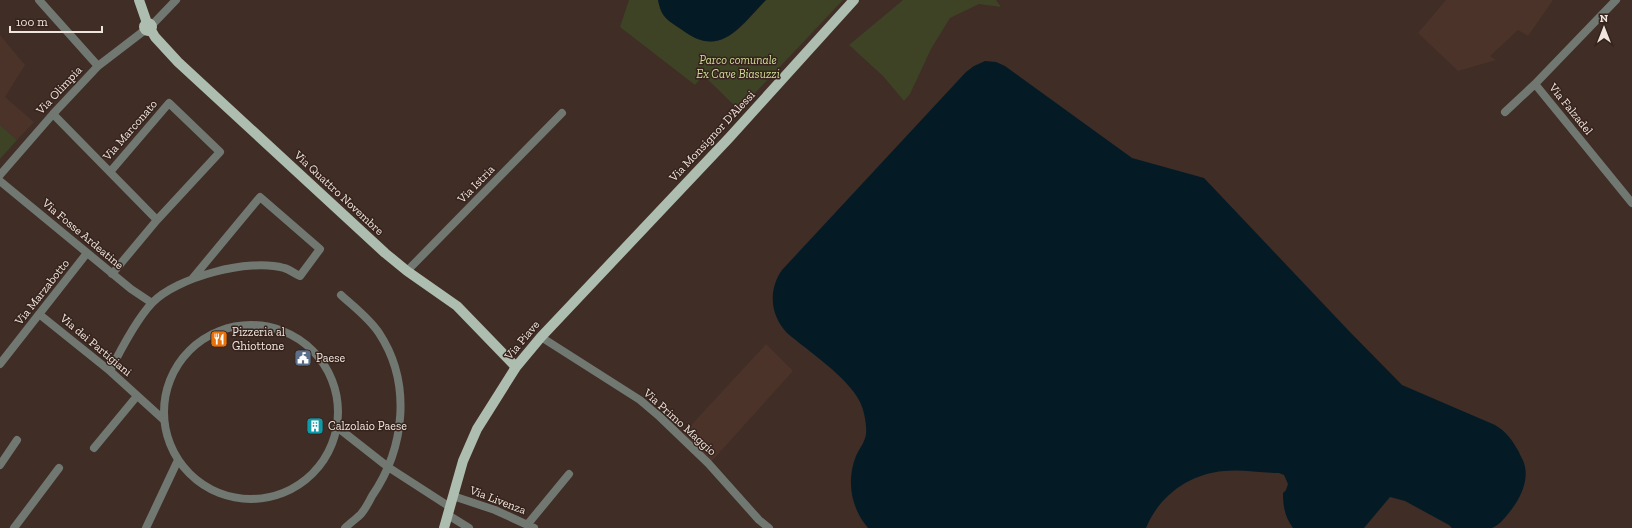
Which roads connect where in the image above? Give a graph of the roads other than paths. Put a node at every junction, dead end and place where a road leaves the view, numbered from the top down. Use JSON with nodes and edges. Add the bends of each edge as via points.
{"nodes":[{"id":1,"x":39,"y":0,"type":"edge"},
{"id":2,"x":139,"y":0,"type":"edge"},
{"id":3,"x":176,"y":0,"type":"edge"},
{"id":4,"x":854,"y":0,"type":"edge"},
{"id":5,"x":1616,"y":0,"type":"edge"},
{"id":6,"x":149,"y":27,"type":"junction"},
{"id":7,"x":98,"y":66,"type":"junction"},
{"id":8,"x":1535,"y":84,"type":"junction"},
{"id":9,"x":1505,"y":112,"type":"dead end"},
{"id":10,"x":562,"y":113,"type":"dead end"},
{"id":11,"x":53,"y":114,"type":"junction"},
{"id":12,"x":110,"y":172,"type":"junction"},
{"id":13,"x":0,"y":175,"type":"edge"},
{"id":14,"x":0,"y":181,"type":"edge"},
{"id":15,"x":670,"y":201,"type":"joint"},
{"id":16,"x":1632,"y":203,"type":"edge"},
{"id":17,"x":157,"y":220,"type":"junction"},
{"id":18,"x":87,"y":253,"type":"junction"},
{"id":19,"x":407,"y":271,"type":"junction"},
{"id":20,"x":112,"y":274,"type":"junction"},
{"id":21,"x":192,"y":279,"type":"junction"},
{"id":22,"x":341,"y":294,"type":"dead end"},
{"id":23,"x":152,"y":303,"type":"junction"},
{"id":24,"x":39,"y":314,"type":"junction"},
{"id":25,"x":541,"y":337,"type":"junction"},
{"id":26,"x":0,"y":364,"type":"edge"},
{"id":27,"x":516,"y":367,"type":"junction"},
{"id":28,"x":110,"y":371,"type":"junction"},
{"id":29,"x":137,"y":396,"type":"junction"},
{"id":30,"x":164,"y":420,"type":"junction"},
{"id":31,"x":337,"y":427,"type":"junction"},
{"id":32,"x":17,"y":440,"type":"dead end"},
{"id":33,"x":94,"y":448,"type":"dead end"},
{"id":34,"x":178,"y":460,"type":"junction"},
{"id":35,"x":0,"y":465,"type":"edge"},
{"id":36,"x":388,"y":467,"type":"junction"},
{"id":37,"x":60,"y":468,"type":"dead end"},
{"id":38,"x":569,"y":474,"type":"dead end"},
{"id":39,"x":453,"y":496,"type":"junction"},
{"id":40,"x":449,"y":511,"type":"junction"},
{"id":41,"x":531,"y":526,"type":"edge"},
{"id":42,"x":14,"y":528,"type":"edge"},
{"id":43,"x":146,"y":528,"type":"edge"},
{"id":44,"x":345,"y":528,"type":"edge"},
{"id":45,"x":444,"y":528,"type":"edge"},
{"id":46,"x":469,"y":528,"type":"edge"},
{"id":47,"x":768,"y":528,"type":"edge"}],
"edges":[{"from":1,"to":7,"type":"street"},
{"from":2,"to":6,"type":"main road","name":"Via Quattro Novembre"},
{"from":3,"to":6,"type":"street","name":"Via Olimpia"},
{"from":4,"to":15,"type":"main road","name":"Via Monsignor D'Alessi"},
{"from":5,"to":8,"type":"street","name":"Via Falzadel"},
{"from":6,"to":7,"type":"street","name":"Via Olimpia"},
{"from":6,"to":19,"type":"main road","name":"Via Quattro Novembre","via":[[154,37],[178,62]]},
{"from":7,"to":11,"type":"street","name":"Via Olimpia"},
{"from":8,"to":9,"type":"street"},
{"from":8,"to":16,"type":"street","name":"Via Falzadel"},
{"from":10,"to":19,"type":"street","name":"Via Istria"},
{"from":11,"to":12,"type":"street"},
{"from":11,"to":13,"type":"street","name":"Via Olimpia"},
{"from":12,"to":17,"type":"street"},
{"from":12,"to":17,"type":"street","name":"Via Marconato","via":[[169,103],[220,152]]},
{"from":14,"to":18,"type":"street","name":"Via Fosse Ardeatine"},
{"from":15,"to":25,"type":"main road","name":"Via Piave"},
{"from":17,"to":20,"type":"street"},
{"from":18,"to":20,"type":"street","name":"Via Fosse Ardeatine"},
{"from":18,"to":24,"type":"street","name":"Via Marzabotto"},
{"from":19,"to":27,"type":"main road","name":"Via Quattro Novembre","via":[[457,306]]},
{"from":20,"to":23,"type":"street","name":"Via Fosse Ardeatine"},
{"from":21,"to":21,"type":"street","via":[[228,268],[257,266],[284,268],[300,276],[320,249],[260,197]]},
{"from":21,"to":23,"type":"street","via":[[180,283]]},
{"from":22,"to":36,"type":"street","via":[[379,334],[394,364],[400,397],[401,424]]},
{"from":23,"to":28,"type":"street"},
{"from":24,"to":26,"type":"street","name":"Via Marzabotto"},
{"from":24,"to":28,"type":"street","name":"Via dei Partigiani"},
{"from":25,"to":27,"type":"main road","name":"Via Piave"},
{"from":25,"to":47,"type":"street","name":"Via Primo Maggio","via":[[640,400],[708,463]]},
{"from":27,"to":39,"type":"main road","name":"Via Piave","via":[[486,412],[470,442]]},
{"from":28,"to":29,"type":"street","name":"Via dei Partigiani"},
{"from":29,"to":30,"type":"street","name":"Via dei Partigiani"},
{"from":29,"to":33,"type":"street"},
{"from":30,"to":31,"type":"street","via":[[164,404],[170,382],[180,361],[203,340],[224,330],[247,325],[278,329],[292,335],[317,354],[333,381],[339,411]]},
{"from":30,"to":34,"type":"street"},
{"from":31,"to":34,"type":"street","via":[[332,445],[315,471],[296,487],[260,499],[222,494],[205,486]]},
{"from":31,"to":36,"type":"street"},
{"from":32,"to":35,"type":"street"},
{"from":34,"to":43,"type":"street"},
{"from":36,"to":40,"type":"street"},
{"from":36,"to":44,"type":"street","via":[[382,482],[361,514]]},
{"from":37,"to":42,"type":"street"},
{"from":38,"to":41,"type":"street"},
{"from":39,"to":40,"type":"main road","name":"Via Piave"},
{"from":39,"to":41,"type":"street","name":"Via Livenza","via":[[495,510]]},
{"from":40,"to":45,"type":"main road","name":"Via Piave"},
{"from":40,"to":46,"type":"street"}]}
